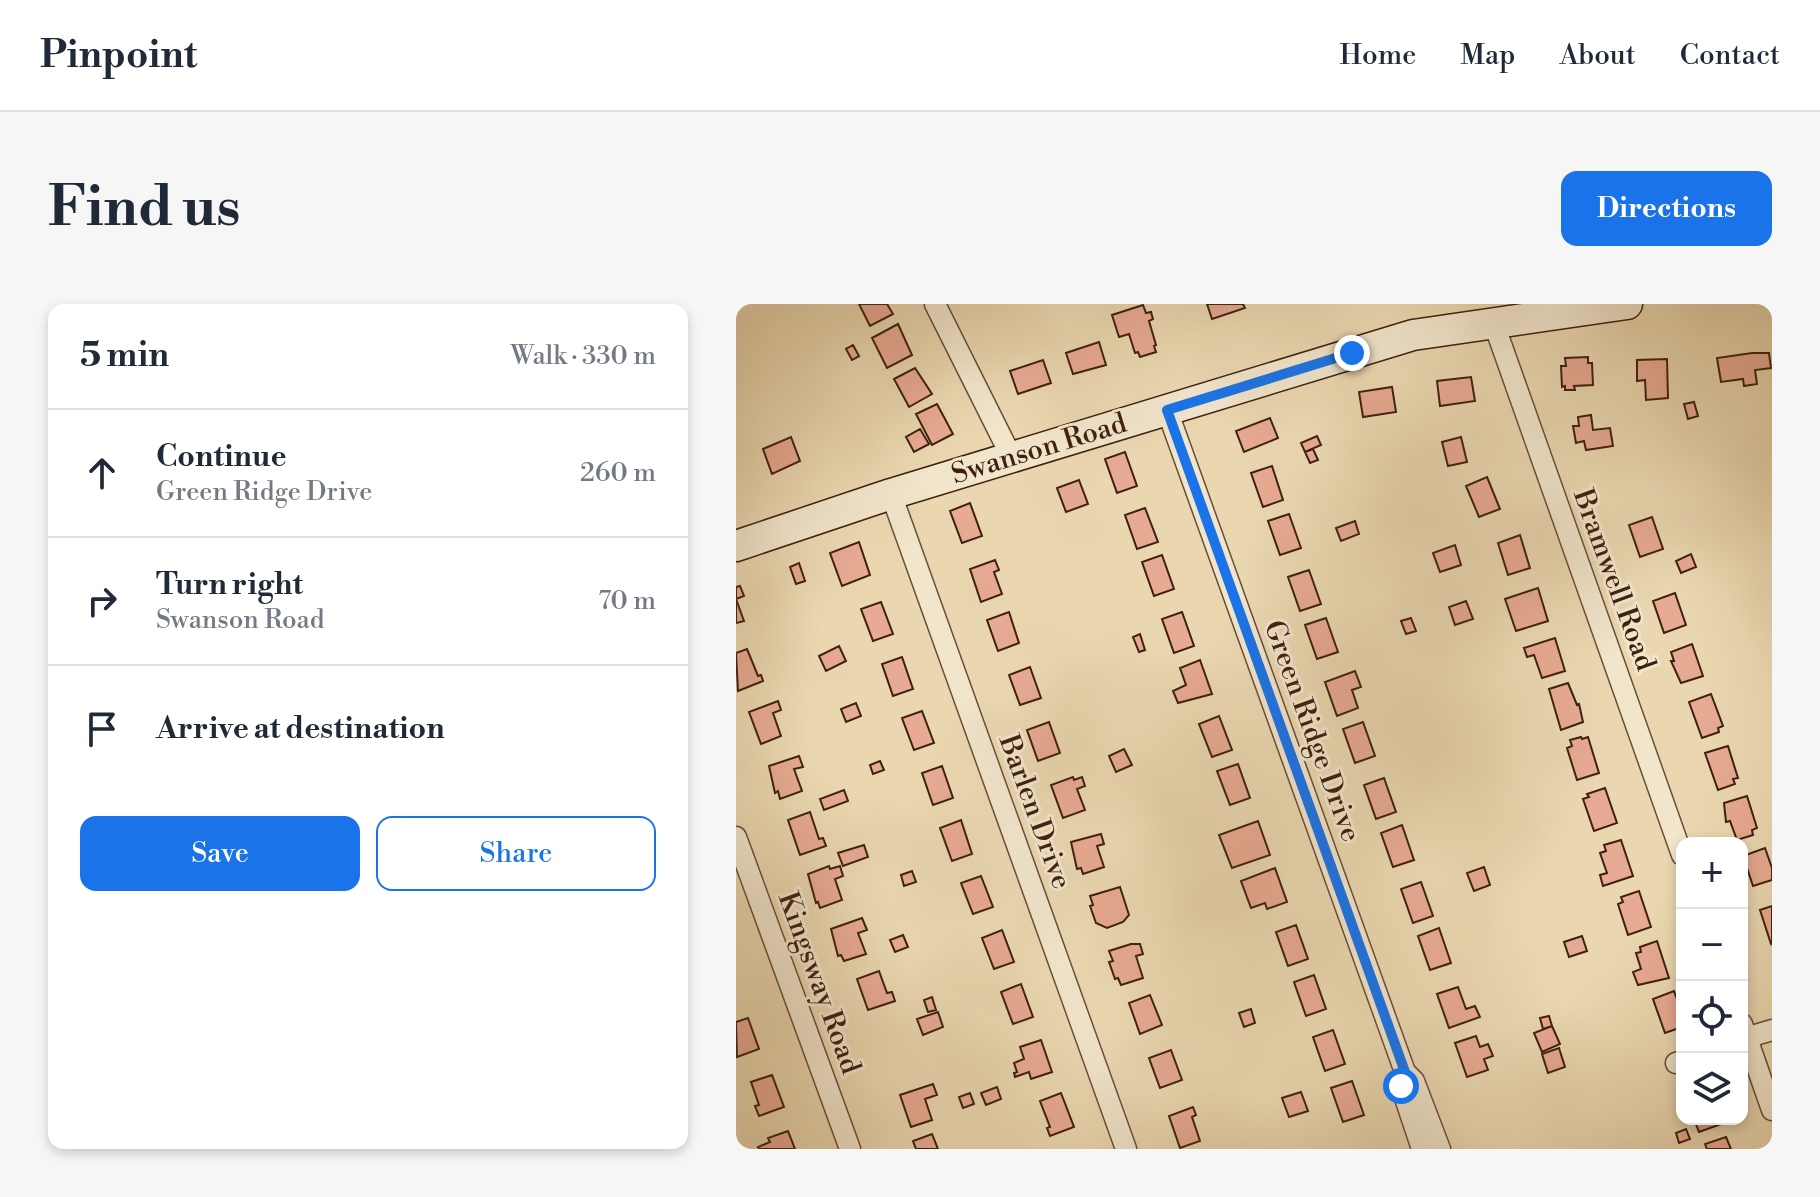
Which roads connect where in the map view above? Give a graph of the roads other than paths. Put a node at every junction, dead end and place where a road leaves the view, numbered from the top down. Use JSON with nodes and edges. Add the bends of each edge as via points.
{"nodes":[{"id":1,"x":935,"y":304,"type":"edge"},
{"id":2,"x":1627,"y":304,"type":"edge"},
{"id":3,"x":1578,"y":308,"type":"edge"},
{"id":4,"x":1494,"y":324,"type":"junction"},
{"id":5,"x":1167,"y":410,"type":"junction"},
{"id":6,"x":1012,"y":458,"type":"junction"},
{"id":7,"x":891,"y":494,"type":"junction"},
{"id":8,"x":736,"y":546,"type":"edge"},
{"id":9,"x":736,"y":837,"type":"edge"},
{"id":10,"x":1676,"y":838,"type":"edge"},
{"id":11,"x":1772,"y":1030,"type":"edge"},
{"id":12,"x":1748,"y":1033,"type":"edge"},
{"id":13,"x":1748,"y":1045,"type":"edge"},
{"id":14,"x":1405,"y":1072,"type":"junction"},
{"id":15,"x":1772,"y":1110,"type":"edge"},
{"id":16,"x":850,"y":1149,"type":"edge"},
{"id":17,"x":1126,"y":1149,"type":"edge"},
{"id":18,"x":1422,"y":1149,"type":"edge"},
{"id":19,"x":1440,"y":1149,"type":"edge"}],
"edges":[{"from":1,"to":6,"type":"street"},
{"from":2,"to":3,"type":"street","name":"Swanson Road"},
{"from":3,"to":4,"type":"street","name":"Swanson Road"},
{"from":4,"to":5,"type":"street","name":"Swanson Road","via":[[1413,335]]},
{"from":4,"to":10,"type":"street","name":"Bramwell Road"},
{"from":5,"to":6,"type":"street","name":"Swanson Road"},
{"from":5,"to":14,"type":"street","name":"Green Ridge Drive"},
{"from":6,"to":7,"type":"street","name":"Swanson Road"},
{"from":7,"to":8,"type":"street","name":"Swanson Road"},
{"from":7,"to":17,"type":"street","name":"Barlen Drive"},
{"from":9,"to":16,"type":"street","name":"Kingsway Road"},
{"from":11,"to":12,"type":"street"},
{"from":13,"to":15,"type":"street"},
{"from":14,"to":18,"type":"street","name":"Green Ridge Drive","via":[[1401,1086]]},
{"from":14,"to":19,"type":"street","name":"Green Ridge Drive","via":[[1414,1081]]}]}
